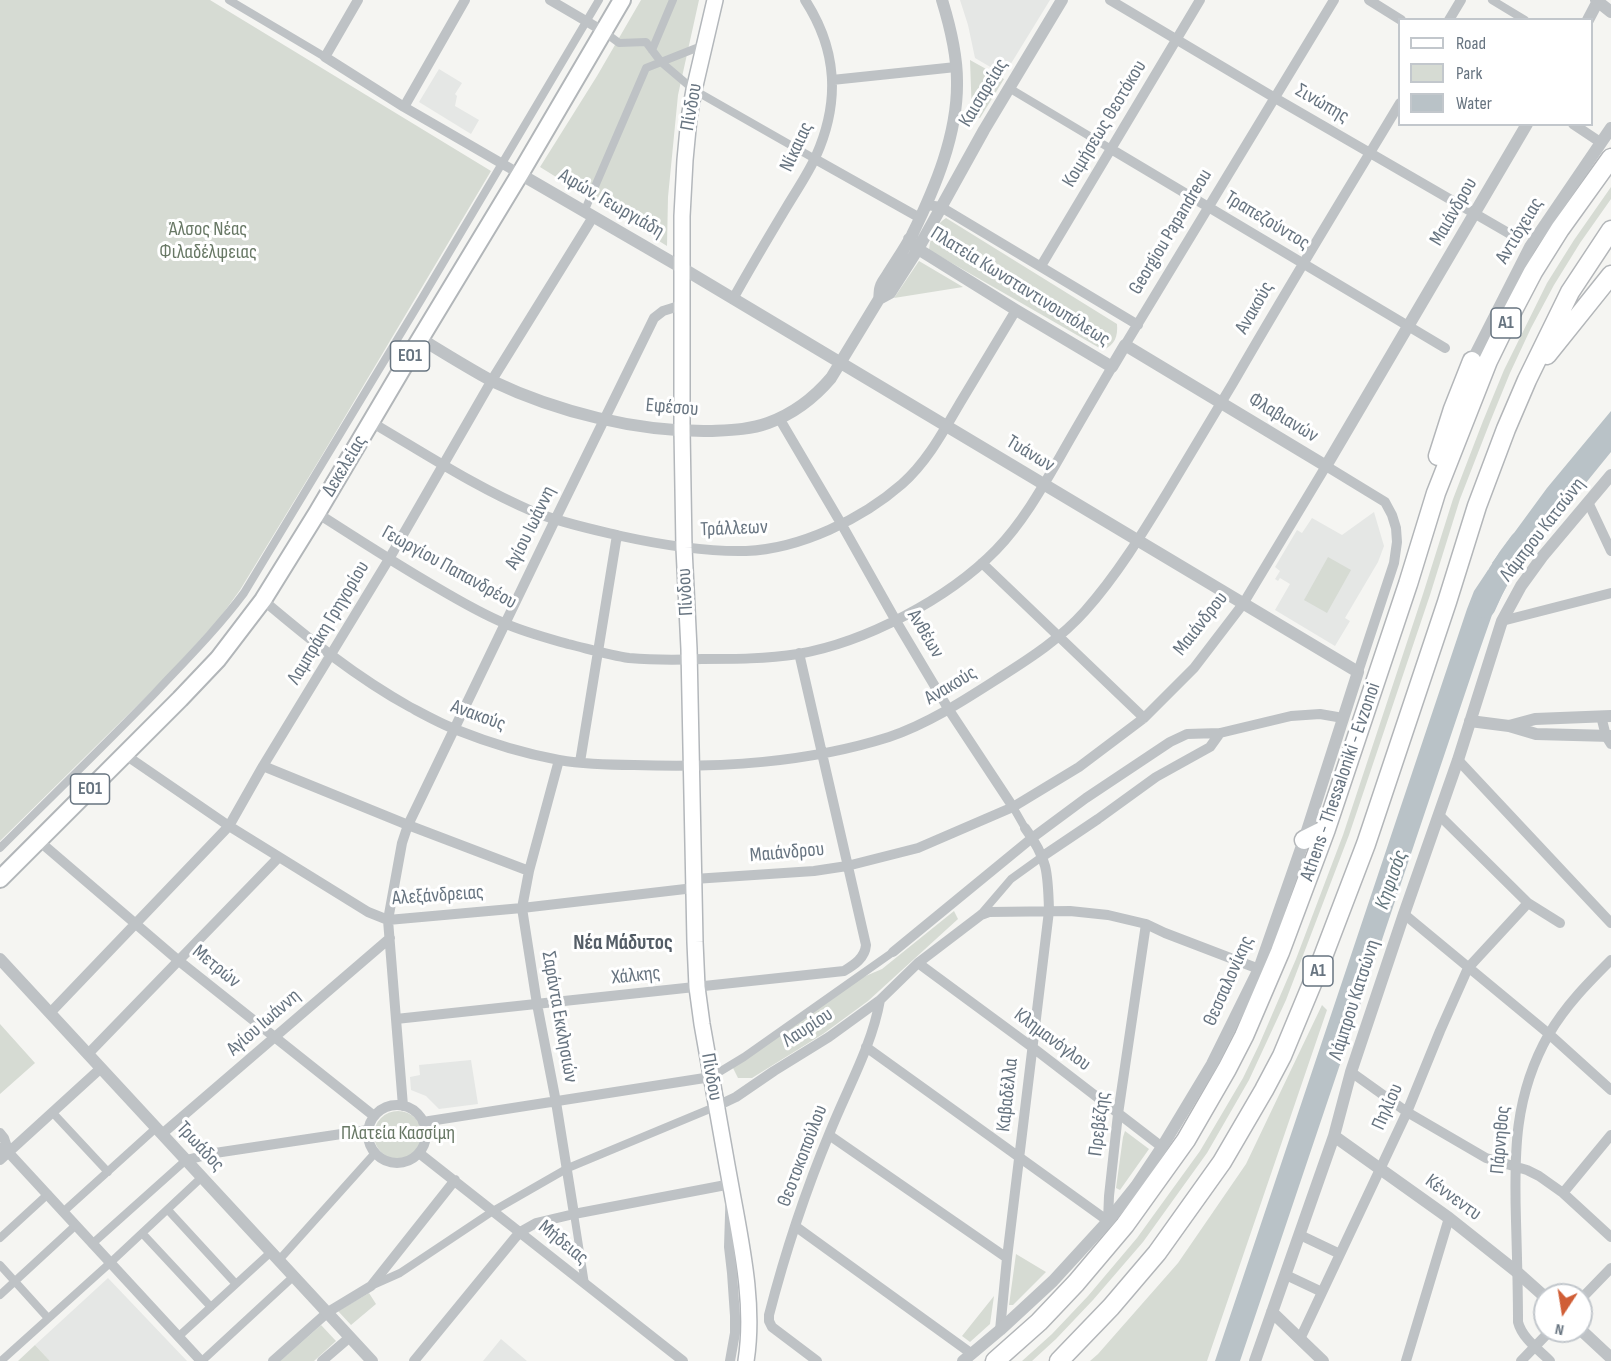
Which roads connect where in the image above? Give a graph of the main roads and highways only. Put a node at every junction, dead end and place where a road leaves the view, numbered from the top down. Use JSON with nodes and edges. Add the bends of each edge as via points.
{"nodes":[{"id":1,"x":622,"y":0,"type":"edge"},
{"id":2,"x":715,"y":0,"type":"edge"},
{"id":3,"x":1611,"y":158,"type":"edge"},
{"id":4,"x":1611,"y":230,"type":"edge"},
{"id":5,"x":1611,"y":275,"type":"edge"},
{"id":6,"x":1473,"y":361,"type":"road end"},
{"id":7,"x":1527,"y":380,"type":"junction"},
{"id":8,"x":1432,"y":505,"type":"junction"},
{"id":9,"x":1326,"y":829,"type":"junction"},
{"id":10,"x":1304,"y":840,"type":"road end"},
{"id":11,"x":0,"y":879,"type":"edge"},
{"id":12,"x":1259,"y":969,"type":"road end"},
{"id":13,"x":1244,"y":1036,"type":"junction"},
{"id":14,"x":746,"y":1361,"type":"edge"},
{"id":15,"x":995,"y":1361,"type":"edge"},
{"id":16,"x":1059,"y":1361,"type":"edge"}],
"edges":[{"from":1,"to":11,"type":"main road","name":"Δεκελείας","number":"ΕΟ1","via":[[263,600],[218,659]]},
{"from":2,"to":14,"type":"main road","name":"Πίνδου","via":[[694,90],[684,160],[684,548],[697,987],[740,1235],[748,1303]]},
{"from":3,"to":8,"type":"highway","name":"Athens - Thessaloniki - Evzonoi","number":"Α1","via":[[1560,229],[1510,316]]},
{"from":4,"to":7,"type":"highway","number":"Α1","via":[[1570,292]]},
{"from":5,"to":7,"type":"highway"},
{"from":6,"to":8,"type":"highway","via":[[1437,460]]},
{"from":7,"to":16,"type":"highway","number":"Α1","via":[[1477,506],[1366,844],[1282,1056],[1222,1162],[1157,1253]]},
{"from":8,"to":9,"type":"highway","name":"Athens - Thessaloniki - Evzonoi","number":"Α1"},
{"from":9,"to":10,"type":"highway"},
{"from":9,"to":13,"type":"highway","name":"Athens - Thessaloniki - Evzonoi","number":"Α1"},
{"from":12,"to":13,"type":"highway"},
{"from":13,"to":15,"type":"highway","name":"Athens - Thessaloniki - Evzonoi","number":"Α1","via":[[1186,1140],[1125,1225],[1076,1283]]}]}
